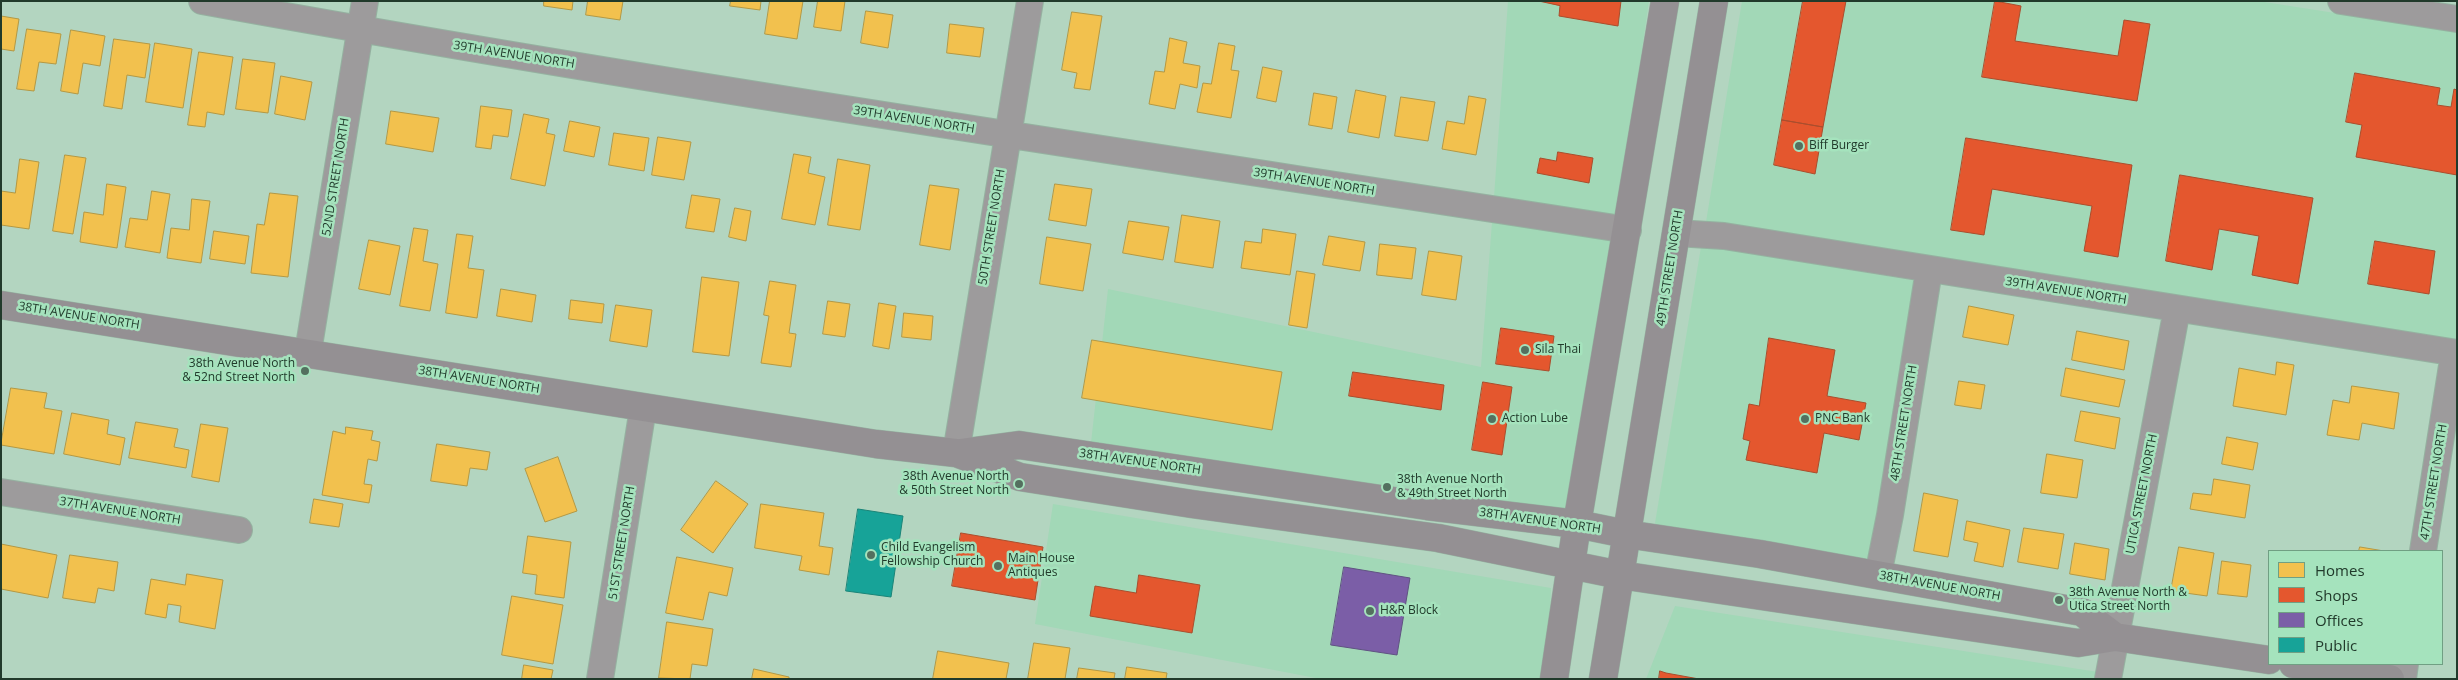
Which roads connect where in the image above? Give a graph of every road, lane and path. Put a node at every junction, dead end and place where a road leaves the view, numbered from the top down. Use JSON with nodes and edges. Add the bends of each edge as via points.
{"nodes":[{"id":1,"x":202,"y":1,"type":"edge"},
{"id":2,"x":365,"y":1,"type":"edge"},
{"id":3,"x":1030,"y":1,"type":"edge"},
{"id":4,"x":1665,"y":1,"type":"edge"},
{"id":5,"x":1714,"y":1,"type":"edge"},
{"id":6,"x":2351,"y":2,"type":"edge"},
{"id":7,"x":2457,"y":20,"type":"edge"},
{"id":8,"x":360,"y":30,"type":"junction"},
{"id":9,"x":1007,"y":135,"type":"junction"},
{"id":10,"x":1628,"y":230,"type":"junction"},
{"id":11,"x":1676,"y":233,"type":"junction"},
{"id":12,"x":1929,"y":270,"type":"junction"},
{"id":13,"x":1,"y":304,"type":"edge"},
{"id":14,"x":2177,"y":308,"type":"junction"},
{"id":15,"x":308,"y":352,"type":"junction"},
{"id":16,"x":2455,"y":353,"type":"edge"},
{"id":17,"x":643,"y":408,"type":"junction"},
{"id":18,"x":956,"y":454,"type":"junction"},
{"id":19,"x":1,"y":492,"type":"edge"},
{"id":20,"x":1577,"y":524,"type":"junction"},
{"id":21,"x":239,"y":530,"type":"dead end"},
{"id":22,"x":1626,"y":534,"type":"junction"},
{"id":23,"x":2423,"y":550,"type":"edge"},
{"id":24,"x":1572,"y":565,"type":"junction"},
{"id":25,"x":1620,"y":575,"type":"junction"},
{"id":26,"x":1878,"y":575,"type":"junction"},
{"id":27,"x":2115,"y":637,"type":"junction"},
{"id":28,"x":2268,"y":660,"type":"edge"},
{"id":29,"x":2299,"y":665,"type":"edge"},
{"id":30,"x":2405,"y":665,"type":"edge"},
{"id":31,"x":600,"y":679,"type":"edge"},
{"id":32,"x":1554,"y":679,"type":"edge"},
{"id":33,"x":1603,"y":679,"type":"edge"},
{"id":34,"x":2108,"y":679,"type":"edge"},
{"id":35,"x":2390,"y":679,"type":"edge"},
{"id":36,"x":2403,"y":679,"type":"edge"}],
"edges":[{"from":1,"to":8,"type":"street","name":"39TH AVENUE NORTH"},
{"from":2,"to":8,"type":"street","name":"52ND STREET NORTH"},
{"from":3,"to":9,"type":"street","name":"50TH STREET NORTH"},
{"from":4,"to":10,"type":"main road"},
{"from":5,"to":11,"type":"main road","name":"49TH STREET NORTH"},
{"from":6,"to":7,"type":"street"},
{"from":8,"to":9,"type":"street","name":"39TH AVENUE NORTH"},
{"from":8,"to":15,"type":"street","name":"52ND STREET NORTH"},
{"from":9,"to":10,"type":"street","name":"39TH AVENUE NORTH"},
{"from":9,"to":18,"type":"street","name":"50TH STREET NORTH"},
{"from":10,"to":20,"type":"main road"},
{"from":11,"to":12,"type":"street","name":"39TH AVENUE NORTH","via":[[1724,236]]},
{"from":11,"to":22,"type":"main road","name":"49TH STREET NORTH"},
{"from":12,"to":14,"type":"street","name":"39TH AVENUE NORTH"},
{"from":12,"to":26,"type":"street","name":"48TH STREET NORTH"},
{"from":13,"to":15,"type":"main road","name":"38TH AVENUE NORTH"},
{"from":14,"to":16,"type":"street","name":"39TH AVENUE NORTH"},
{"from":14,"to":27,"type":"street","name":"UTICA STREET NORTH"},
{"from":15,"to":17,"type":"main road","name":"38TH AVENUE NORTH"},
{"from":16,"to":23,"type":"street","name":"47TH STREET NORTH"},
{"from":17,"to":18,"type":"main road","name":"38TH AVENUE NORTH"},
{"from":17,"to":31,"type":"street","name":"51ST STREET NORTH"},
{"from":18,"to":20,"type":"main road","name":"38TH AVENUE NORTH","via":[[1019,445],[1427,506]]},
{"from":18,"to":24,"type":"main road","name":"38TH AVENUE NORTH","via":[[1020,477],[1438,538]]},
{"from":19,"to":21,"type":"street","name":"37TH AVENUE NORTH"},
{"from":20,"to":22,"type":"main road","name":"38TH AVENUE NORTH"},
{"from":20,"to":24,"type":"main road"},
{"from":22,"to":25,"type":"main road","name":"49TH STREET NORTH"},
{"from":22,"to":26,"type":"main road","name":"38TH AVENUE NORTH"},
{"from":24,"to":25,"type":"main road","name":"38TH AVENUE NORTH"},
{"from":24,"to":32,"type":"main road"},
{"from":25,"to":27,"type":"main road","name":"38TH AVENUE NORTH","via":[[2078,642]]},
{"from":25,"to":33,"type":"main road"},
{"from":26,"to":27,"type":"main road","name":"38TH AVENUE NORTH","via":[[2082,612]]},
{"from":27,"to":28,"type":"main road","name":"38TH AVENUE NORTH"},
{"from":27,"to":34,"type":"street","name":"UTICA STREET NORTH"},
{"from":29,"to":35,"type":"main road"},
{"from":30,"to":36,"type":"street"}]}
